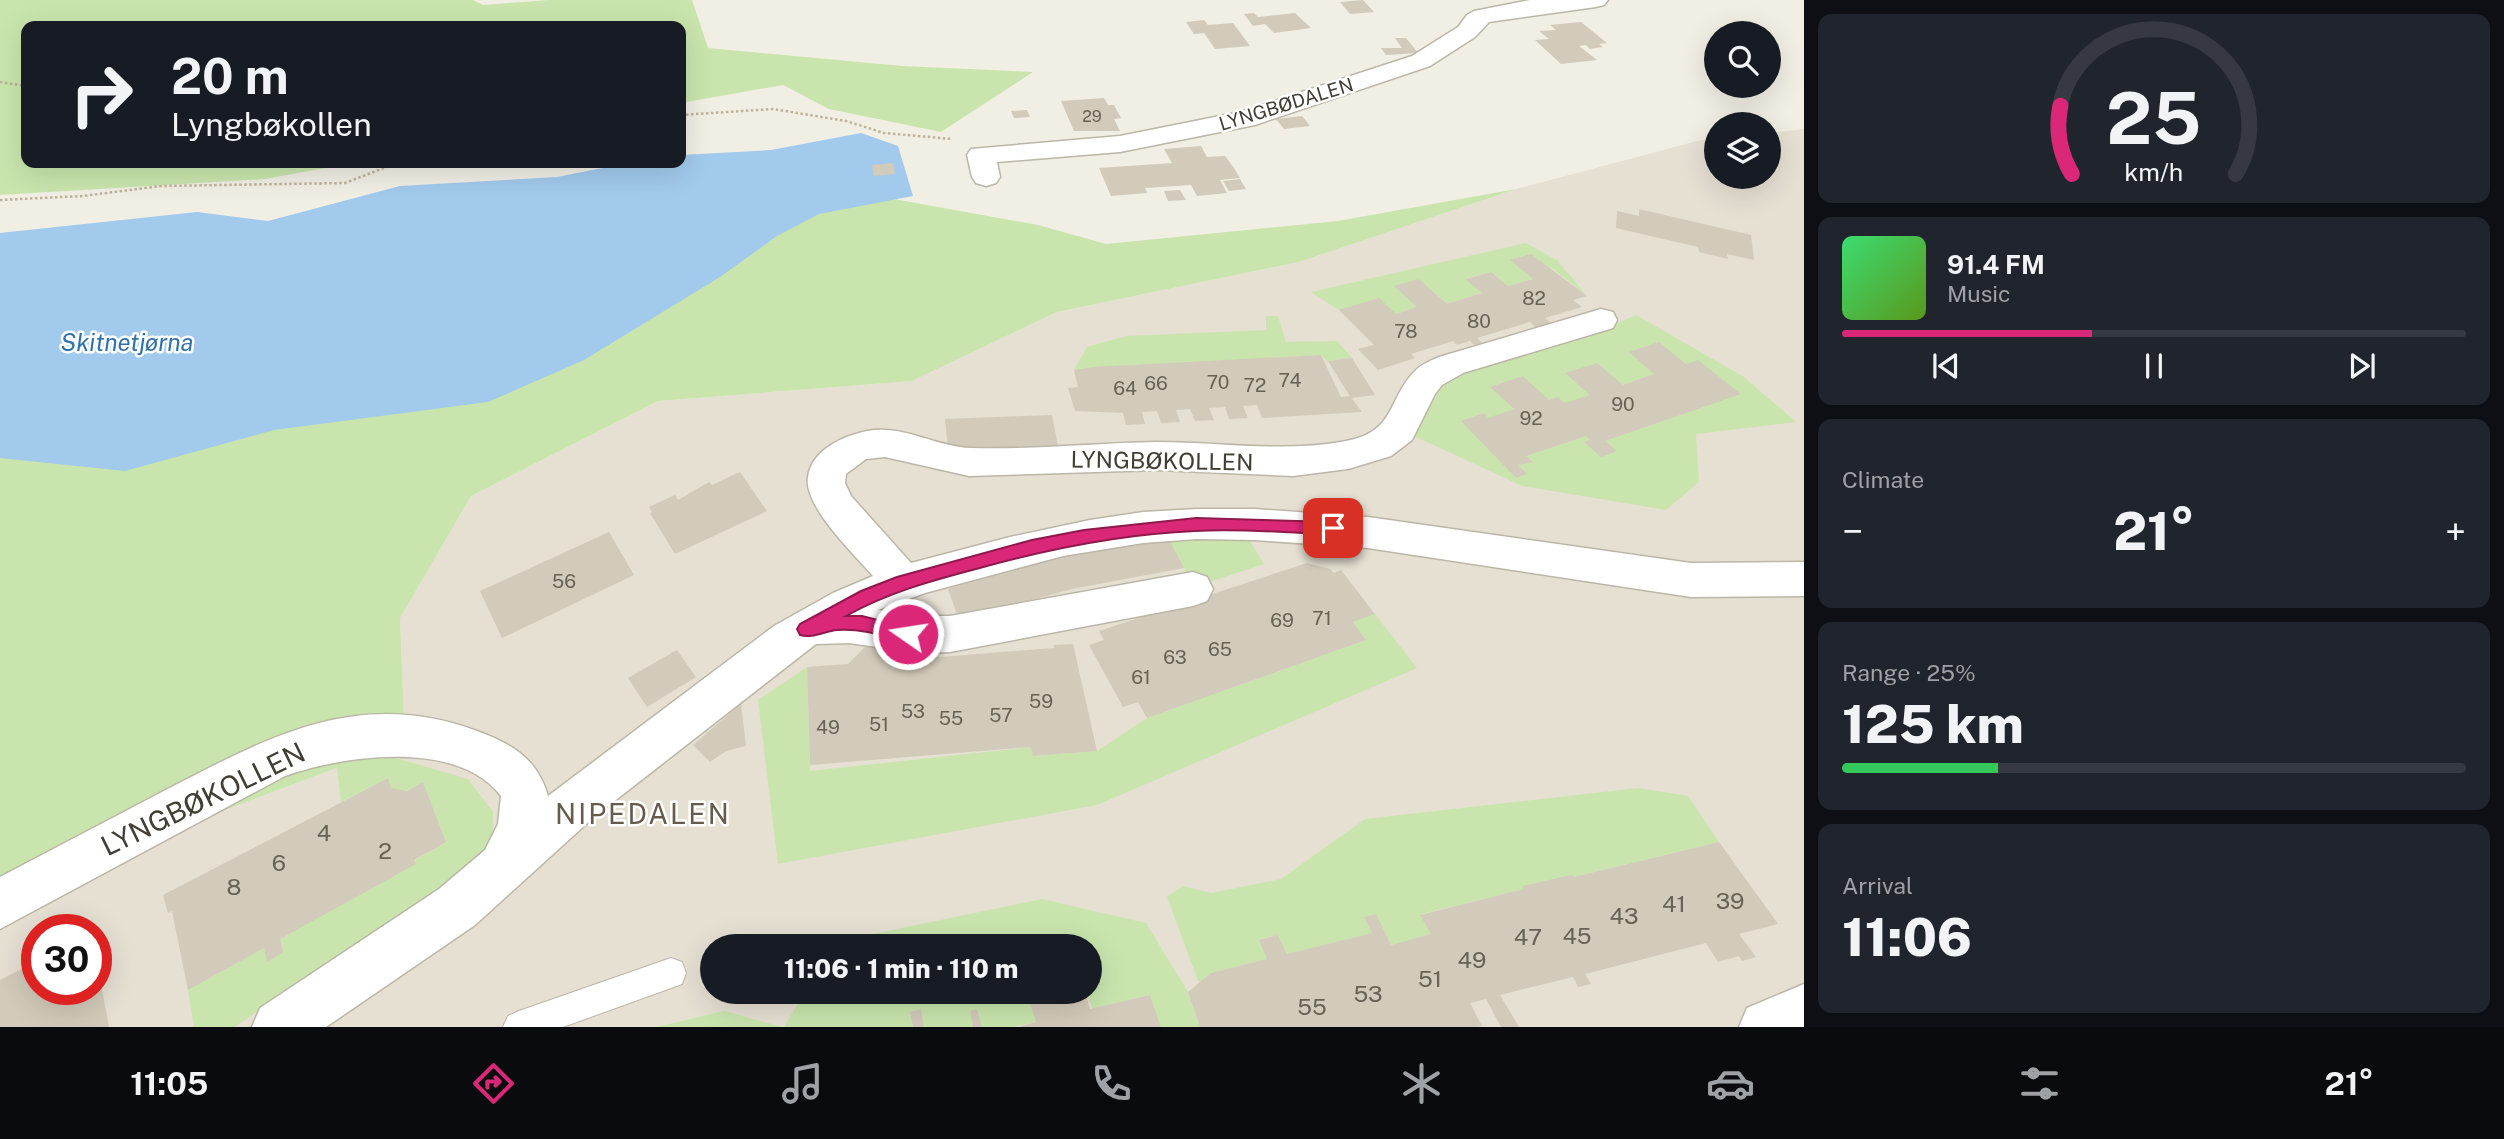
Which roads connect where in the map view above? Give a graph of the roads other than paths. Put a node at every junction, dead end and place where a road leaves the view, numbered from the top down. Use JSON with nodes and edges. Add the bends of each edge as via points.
{"nodes":[{"id":1,"x":1596,"y":0,"type":"edge"},
{"id":2,"x":986,"y":177,"type":"dead end"},
{"id":3,"x":1601,"y":320,"type":"dead end"},
{"id":4,"x":1804,"y":579,"type":"edge"},
{"id":5,"x":903,"y":582,"type":"junction"},
{"id":6,"x":1193,"y":589,"type":"dead end"},
{"id":7,"x":806,"y":629,"type":"junction"},
{"id":8,"x":499,"y":872,"type":"junction"},
{"id":9,"x":0,"y":904,"type":"edge"},
{"id":10,"x":671,"y":973,"type":"dead end"},
{"id":11,"x":1804,"y":1011,"type":"edge"},
{"id":12,"x":279,"y":1027,"type":"edge"},
{"id":13,"x":519,"y":1027,"type":"edge"},
{"id":14,"x":1766,"y":1027,"type":"edge"}],
"edges":[{"from":1,"to":2,"type":"street","name":"LYNGBØDALEN","via":[[1482,16],[1467,32],[1421,61],[1246,119],[1120,144],[981,155]]},
{"from":3,"to":5,"type":"street","name":"LYNGBØKOLLEN","via":[[1451,365],[1430,376],[1399,431],[1378,446],[1348,455],[1293,462],[1158,456],[969,462],[947,460],[895,442],[847,451],[831,464],[825,479],[829,494]]},
{"from":4,"to":5,"type":"street","name":"LYNGBØKOLLEN","via":[[1692,580],[1359,530],[1196,524],[1084,536]]},
{"from":5,"to":7,"type":"street","name":"LYNGBØKOLLEN"},
{"from":6,"to":7,"type":"street","name":"LYNGBØKOLLEN","via":[[937,635],[862,624]]},
{"from":7,"to":8,"type":"street","name":"LYNGBØKOLLEN","via":[[577,801]]},
{"from":8,"to":9,"type":"street","name":"LYNGBØKOLLEN","via":[[517,839],[525,806],[521,785],[508,770],[446,741],[366,735],[317,743],[270,760]]},
{"from":8,"to":12,"type":"street","name":"LYNGBØKOLLEN","via":[[416,936]]},
{"from":10,"to":13,"type":"lane"},
{"from":11,"to":14,"type":"street"}]}
